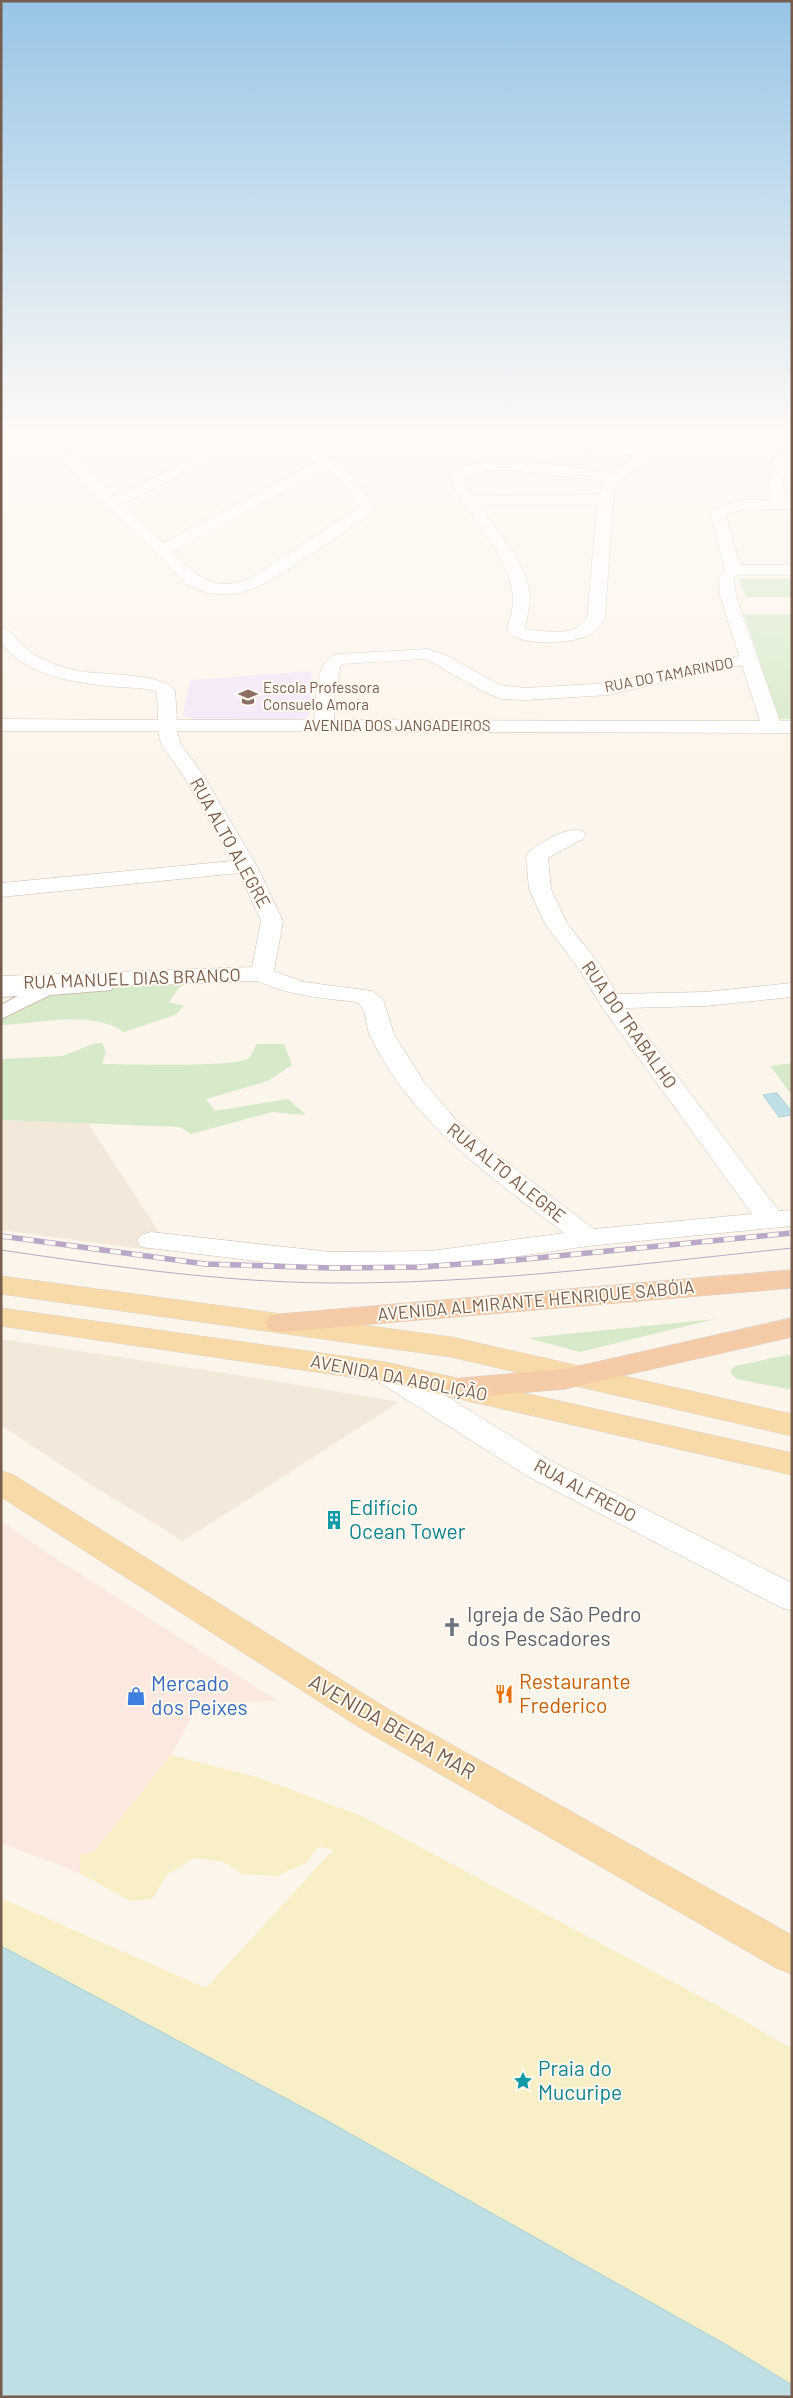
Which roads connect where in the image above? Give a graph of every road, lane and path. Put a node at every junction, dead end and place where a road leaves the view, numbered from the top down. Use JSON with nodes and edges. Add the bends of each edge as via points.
{"nodes":[{"id":1,"x":159,"y":546,"type":"edge"},
{"id":2,"x":171,"y":546,"type":"edge"},
{"id":3,"x":312,"y":546,"type":"edge"},
{"id":4,"x":498,"y":546,"type":"edge"},
{"id":5,"x":601,"y":546,"type":"edge"},
{"id":6,"x":726,"y":546,"type":"edge"},
{"id":7,"x":163,"y":550,"type":"junction"},
{"id":8,"x":733,"y":570,"type":"junction"},
{"id":9,"x":792,"y":570,"type":"edge"},
{"id":10,"x":1,"y":632,"type":"edge"},
{"id":11,"x":750,"y":660,"type":"junction"},
{"id":12,"x":1,"y":664,"type":"edge"},
{"id":13,"x":39,"y":664,"type":"junction"},
{"id":14,"x":1,"y":725,"type":"edge"},
{"id":15,"x":168,"y":726,"type":"junction"},
{"id":16,"x":324,"y":726,"type":"junction"},
{"id":17,"x":772,"y":727,"type":"junction"},
{"id":18,"x":792,"y":727,"type":"edge"},
{"id":19,"x":576,"y":835,"type":"dead end"},
{"id":20,"x":246,"y":866,"type":"junction"},
{"id":21,"x":1,"y":890,"type":"edge"},
{"id":22,"x":262,"y":974,"type":"junction"},
{"id":23,"x":182,"y":982,"type":"dead end"},
{"id":24,"x":1,"y":983,"type":"edge"},
{"id":25,"x":48,"y":989,"type":"junction"},
{"id":26,"x":792,"y":990,"type":"edge"},
{"id":27,"x":1,"y":991,"type":"edge"},
{"id":28,"x":609,"y":1001,"type":"junction"},
{"id":29,"x":1,"y":1012,"type":"edge"},
{"id":30,"x":781,"y":1219,"type":"edge"},
{"id":31,"x":588,"y":1238,"type":"junction"},
{"id":32,"x":151,"y":1241,"type":"dead end"},
{"id":33,"x":792,"y":1279,"type":"edge"},
{"id":34,"x":1,"y":1285,"type":"edge"},
{"id":35,"x":1,"y":1317,"type":"edge"},
{"id":36,"x":280,"y":1323,"type":"junction"},
{"id":37,"x":792,"y":1327,"type":"edge"},
{"id":38,"x":385,"y":1372,"type":"junction"},
{"id":39,"x":578,"y":1376,"type":"junction"},
{"id":40,"x":462,"y":1388,"type":"junction"},
{"id":41,"x":792,"y":1424,"type":"edge"},
{"id":42,"x":792,"y":1464,"type":"edge"},
{"id":43,"x":1,"y":1482,"type":"edge"},
{"id":44,"x":792,"y":1598,"type":"edge"},
{"id":45,"x":792,"y":1956,"type":"edge"}],
"edges":[{"from":1,"to":7,"type":"street"},
{"from":2,"to":7,"type":"street"},
{"from":3,"to":7,"type":"street","via":[[255,583],[214,589],[192,580]]},
{"from":4,"to":5,"type":"street","via":[[510,565],[521,596],[516,631],[520,634],[570,635],[589,630],[594,625]]},
{"from":6,"to":8,"type":"street"},
{"from":8,"to":9,"type":"street"},
{"from":8,"to":11,"type":"street","via":[[726,579],[728,596]]},
{"from":10,"to":13,"type":"street","via":[[19,652]]},
{"from":11,"to":16,"type":"street","name":"RUA DO TAMARINDO","via":[[726,662],[609,688],[514,694],[493,689],[428,654],[338,659],[332,663]]},
{"from":11,"to":17,"type":"street"},
{"from":12,"to":13,"type":"street"},
{"from":13,"to":15,"type":"street","name":"RUA ALTO ALEGRE","via":[[62,672],[162,688],[166,690]]},
{"from":14,"to":15,"type":"street","name":"AVENIDA DOS JANGADEIROS"},
{"from":15,"to":16,"type":"street","name":"AVENIDA DOS JANGADEIROS"},
{"from":15,"to":20,"type":"street","name":"RUA ALTO ALEGRE","via":[[168,736],[176,754],[195,778]]},
{"from":16,"to":17,"type":"street","name":"AVENIDA DOS JANGADEIROS"},
{"from":17,"to":18,"type":"street","name":"AVENIDA DOS JANGADEIROS"},
{"from":19,"to":28,"type":"street","name":"RUA DO TRABALHO","via":[[537,856],[540,889],[556,924],[592,970]]},
{"from":20,"to":21,"type":"street"},
{"from":20,"to":22,"type":"street","name":"RUA ALTO ALEGRE","via":[[272,921]]},
{"from":22,"to":24,"type":"street","name":"RUA MANUEL DIAS BRANCO"},
{"from":22,"to":31,"type":"street","name":"RUA ALTO ALEGRE","via":[[304,989],[364,996],[374,1004],[382,1034],[413,1086],[446,1125]]},
{"from":23,"to":25,"type":"street"},
{"from":25,"to":27,"type":"street"},
{"from":25,"to":29,"type":"street"},
{"from":26,"to":28,"type":"street","via":[[705,999]]},
{"from":28,"to":30,"type":"street","name":"RUA DO TRABALHO"},
{"from":30,"to":31,"type":"street"},
{"from":31,"to":32,"type":"street","via":[[431,1260],[330,1261]]},
{"from":33,"to":36,"type":"highway","name":"AVENIDA ALMIRANTE HENRIQUE SABÓIA"},
{"from":34,"to":36,"type":"main road","name":"AVENIDA DA ABOLIÇÃO"},
{"from":35,"to":38,"type":"main road","name":"AVENIDA DA ABOLIÇÃO"},
{"from":36,"to":39,"type":"main road","name":"AVENIDA DA ABOLIÇÃO","via":[[451,1347]]},
{"from":37,"to":39,"type":"highway"},
{"from":38,"to":40,"type":"main road","name":"AVENIDA DA ABOLIÇÃO"},
{"from":38,"to":44,"type":"street","name":"RUA ALFREDO","via":[[540,1469]]},
{"from":39,"to":40,"type":"highway","via":[[509,1386]]},
{"from":39,"to":41,"type":"main road","name":"AVENIDA DA ABOLIÇÃO"},
{"from":40,"to":42,"type":"main road","name":"AVENIDA DA ABOLIÇÃO"},
{"from":43,"to":45,"type":"main road","name":"AVENIDA BEIRA MAR","via":[[375,1719]]}]}
